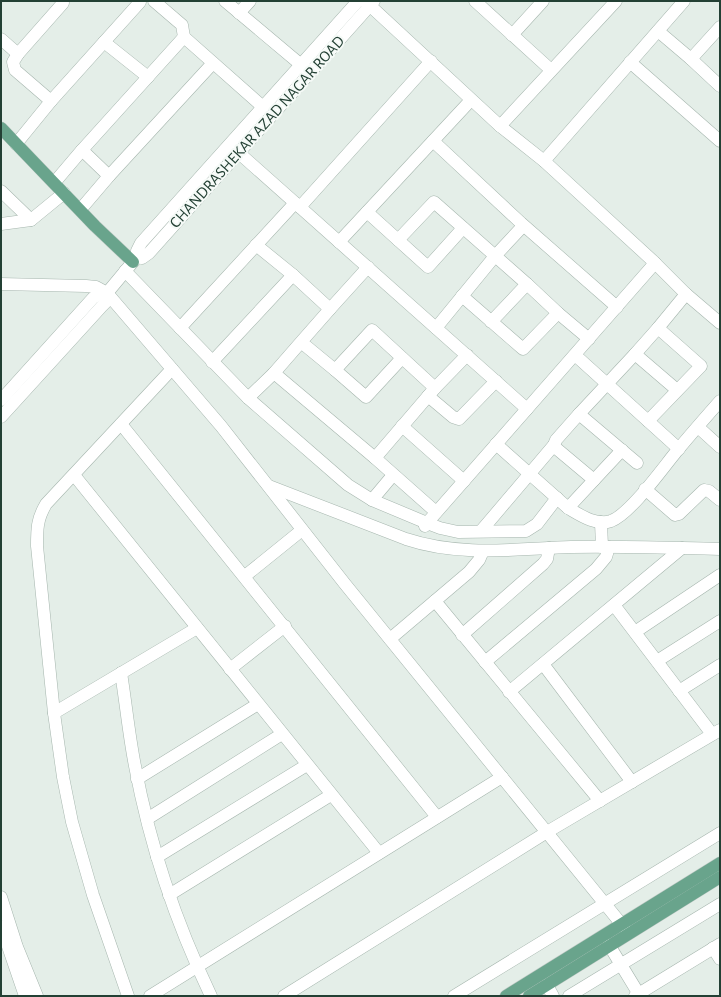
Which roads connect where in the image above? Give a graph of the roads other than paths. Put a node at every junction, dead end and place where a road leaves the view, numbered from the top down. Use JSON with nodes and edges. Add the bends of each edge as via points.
{"nodes":[{"id":1,"x":140,"y":1,"type":"edge"},
{"id":2,"x":154,"y":1,"type":"edge"},
{"id":3,"x":225,"y":1,"type":"edge"},
{"id":4,"x":250,"y":1,"type":"edge"},
{"id":5,"x":358,"y":1,"type":"edge"},
{"id":6,"x":475,"y":1,"type":"edge"},
{"id":7,"x":543,"y":1,"type":"edge"},
{"id":8,"x":616,"y":1,"type":"edge"},
{"id":9,"x":684,"y":1,"type":"edge"},
{"id":10,"x":63,"y":2,"type":"edge"},
{"id":11,"x":370,"y":2,"type":"edge"},
{"id":12,"x":239,"y":13,"type":"junction"},
{"id":13,"x":720,"y":27,"type":"edge"},
{"id":14,"x":658,"y":31,"type":"junction"},
{"id":15,"x":512,"y":35,"type":"junction"},
{"id":16,"x":184,"y":37,"type":"junction"},
{"id":17,"x":1,"y":39,"type":"edge"},
{"id":18,"x":104,"y":42,"type":"junction"},
{"id":19,"x":18,"y":54,"type":"junction"},
{"id":20,"x":691,"y":59,"type":"junction"},
{"id":21,"x":431,"y":61,"type":"junction"},
{"id":22,"x":630,"y":62,"type":"junction"},
{"id":23,"x":213,"y":63,"type":"junction"},
{"id":24,"x":7,"y":67,"type":"edge"},
{"id":25,"x":305,"y":69,"type":"junction"},
{"id":26,"x":551,"y":70,"type":"junction"},
{"id":27,"x":148,"y":77,"type":"junction"},
{"id":28,"x":720,"y":86,"type":"edge"},
{"id":29,"x":471,"y":100,"type":"junction"},
{"id":30,"x":51,"y":101,"type":"junction"},
{"id":31,"x":263,"y":107,"type":"junction"},
{"id":32,"x":500,"y":126,"type":"junction"},
{"id":33,"x":1,"y":128,"type":"edge"},
{"id":34,"x":433,"y":141,"type":"junction"},
{"id":35,"x":720,"y":141,"type":"edge"},
{"id":36,"x":16,"y":144,"type":"junction"},
{"id":37,"x":234,"y":149,"type":"junction"},
{"id":38,"x":82,"y":150,"type":"junction"},
{"id":39,"x":544,"y":161,"type":"junction"},
{"id":40,"x":109,"y":176,"type":"junction"},
{"id":41,"x":54,"y":183,"type":"junction"},
{"id":42,"x":1,"y":191,"type":"edge"},
{"id":43,"x":64,"y":193,"type":"junction"},
{"id":44,"x":297,"y":205,"type":"junction"},
{"id":45,"x":80,"y":210,"type":"junction"},
{"id":46,"x":367,"y":212,"type":"junction"},
{"id":47,"x":31,"y":220,"type":"junction"},
{"id":48,"x":1,"y":224,"type":"edge"},
{"id":49,"x":523,"y":226,"type":"junction"},
{"id":50,"x":463,"y":228,"type":"junction"},
{"id":51,"x":398,"y":240,"type":"junction"},
{"id":52,"x":339,"y":242,"type":"junction"},
{"id":53,"x":256,"y":245,"type":"junction"},
{"id":54,"x":495,"y":256,"type":"junction"},
{"id":55,"x":135,"y":260,"type":"junction"},
{"id":56,"x":655,"y":263,"type":"junction"},
{"id":57,"x":368,"y":267,"type":"junction"},
{"id":58,"x":125,"y":272,"type":"junction"},
{"id":59,"x":293,"y":275,"type":"junction"},
{"id":60,"x":1,"y":284,"type":"edge"},
{"id":61,"x":527,"y":284,"type":"junction"},
{"id":62,"x":107,"y":293,"type":"junction"},
{"id":63,"x":686,"y":294,"type":"junction"},
{"id":64,"x":462,"y":296,"type":"junction"},
{"id":65,"x":617,"y":307,"type":"junction"},
{"id":66,"x":330,"y":309,"type":"junction"},
{"id":67,"x":558,"y":313,"type":"junction"},
{"id":68,"x":491,"y":322,"type":"junction"},
{"id":69,"x":720,"y":323,"type":"edge"},
{"id":70,"x":180,"y":328,"type":"junction"},
{"id":71,"x":436,"y":328,"type":"junction"},
{"id":72,"x":658,"y":328,"type":"junction"},
{"id":73,"x":589,"y":339,"type":"junction"},
{"id":74,"x":301,"y":342,"type":"junction"},
{"id":75,"x":635,"y":354,"type":"junction"},
{"id":76,"x":467,"y":355,"type":"junction"},
{"id":77,"x":575,"y":355,"type":"junction"},
{"id":78,"x":402,"y":358,"type":"junction"},
{"id":79,"x":212,"y":362,"type":"junction"},
{"id":80,"x":172,"y":369,"type":"junction"},
{"id":81,"x":335,"y":370,"type":"junction"},
{"id":82,"x":274,"y":373,"type":"junction"},
{"id":83,"x":496,"y":381,"type":"junction"},
{"id":84,"x":608,"y":384,"type":"junction"},
{"id":85,"x":678,"y":390,"type":"junction"},
{"id":86,"x":431,"y":392,"type":"junction"},
{"id":87,"x":248,"y":398,"type":"junction"},
{"id":88,"x":1,"y":400,"type":"edge"},
{"id":89,"x":720,"y":401,"type":"edge"},
{"id":90,"x":527,"y":409,"type":"junction"},
{"id":91,"x":580,"y":414,"type":"junction"},
{"id":92,"x":1,"y":418,"type":"edge"},
{"id":93,"x":648,"y":421,"type":"junction"},
{"id":94,"x":121,"y":424,"type":"junction"},
{"id":95,"x":402,"y":426,"type":"junction"},
{"id":96,"x":698,"y":427,"type":"junction"},
{"id":97,"x":496,"y":444,"type":"junction"},
{"id":98,"x":554,"y":445,"type":"junction"},
{"id":99,"x":720,"y":447,"type":"edge"},
{"id":100,"x":679,"y":449,"type":"junction"},
{"id":101,"x":622,"y":450,"type":"junction"},
{"id":102,"x":374,"y":458,"type":"junction"},
{"id":103,"x":637,"y":463,"type":"dead end"},
{"id":104,"x":74,"y":474,"type":"junction"},
{"id":105,"x":529,"y":474,"type":"junction"},
{"id":106,"x":393,"y":475,"type":"junction"},
{"id":107,"x":594,"y":480,"type":"junction"},
{"id":108,"x":464,"y":481,"type":"junction"},
{"id":109,"x":268,"y":485,"type":"junction"},
{"id":110,"x":645,"y":489,"type":"junction"},
{"id":111,"x":557,"y":498,"type":"junction"},
{"id":112,"x":372,"y":500,"type":"junction"},
{"id":113,"x":720,"y":500,"type":"edge"},
{"id":114,"x":568,"y":508,"type":"junction"},
{"id":115,"x":436,"y":512,"type":"junction"},
{"id":116,"x":425,"y":527,"type":"junction"},
{"id":117,"x":302,"y":530,"type":"junction"},
{"id":118,"x":481,"y":531,"type":"junction"},
{"id":119,"x":603,"y":536,"type":"junction"},
{"id":120,"x":416,"y":542,"type":"junction"},
{"id":121,"x":549,"y":548,"type":"junction"},
{"id":122,"x":682,"y":548,"type":"junction"},
{"id":123,"x":720,"y":549,"type":"edge"},
{"id":124,"x":483,"y":551,"type":"junction"},
{"id":125,"x":720,"y":575,"type":"edge"},
{"id":126,"x":245,"y":576,"type":"junction"},
{"id":127,"x":434,"y":601,"type":"junction"},
{"id":128,"x":614,"y":605,"type":"junction"},
{"id":129,"x":720,"y":621,"type":"edge"},
{"id":130,"x":285,"y":626,"type":"junction"},
{"id":131,"x":197,"y":628,"type":"junction"},
{"id":132,"x":635,"y":632,"type":"junction"},
{"id":133,"x":462,"y":635,"type":"junction"},
{"id":134,"x":390,"y":639,"type":"junction"},
{"id":135,"x":657,"y":661,"type":"junction"},
{"id":136,"x":485,"y":662,"type":"junction"},
{"id":137,"x":543,"y":664,"type":"junction"},
{"id":138,"x":720,"y":666,"type":"edge"},
{"id":139,"x":230,"y":670,"type":"junction"},
{"id":140,"x":121,"y":673,"type":"junction"},
{"id":141,"x":679,"y":691,"type":"junction"},
{"id":142,"x":509,"y":692,"type":"junction"},
{"id":143,"x":258,"y":704,"type":"junction"},
{"id":144,"x":54,"y":712,"type":"junction"},
{"id":145,"x":716,"y":732,"type":"edge"},
{"id":146,"x":282,"y":734,"type":"junction"},
{"id":147,"x":307,"y":765,"type":"junction"},
{"id":148,"x":502,"y":777,"type":"junction"},
{"id":149,"x":137,"y":779,"type":"junction"},
{"id":150,"x":632,"y":782,"type":"junction"},
{"id":151,"x":331,"y":795,"type":"junction"},
{"id":152,"x":600,"y":801,"type":"junction"},
{"id":153,"x":437,"y":817,"type":"junction"},
{"id":154,"x":147,"y":818,"type":"junction"},
{"id":155,"x":547,"y":832,"type":"junction"},
{"id":156,"x":720,"y":834,"type":"edge"},
{"id":157,"x":379,"y":854,"type":"junction"},
{"id":158,"x":157,"y":857,"type":"junction"},
{"id":159,"x":720,"y":863,"type":"edge"},
{"id":160,"x":720,"y":878,"type":"edge"},
{"id":161,"x":169,"y":895,"type":"junction"},
{"id":162,"x":1,"y":897,"type":"edge"},
{"id":163,"x":605,"y":904,"type":"junction"},
{"id":164,"x":720,"y":904,"type":"edge"},
{"id":165,"x":621,"y":924,"type":"junction"},
{"id":166,"x":1,"y":926,"type":"edge"},
{"id":167,"x":628,"y":934,"type":"junction"},
{"id":168,"x":609,"y":945,"type":"junction"},
{"id":169,"x":717,"y":946,"type":"edge"},
{"id":170,"x":5,"y":952,"type":"edge"},
{"id":171,"x":720,"y":959,"type":"edge"},
{"id":172,"x":621,"y":964,"type":"junction"},
{"id":173,"x":197,"y":967,"type":"junction"},
{"id":174,"x":546,"y":985,"type":"junction"},
{"id":175,"x":638,"y":995,"type":"edge"},
{"id":176,"x":25,"y":996,"type":"edge"},
{"id":177,"x":37,"y":996,"type":"edge"},
{"id":178,"x":128,"y":996,"type":"edge"},
{"id":179,"x":150,"y":996,"type":"edge"},
{"id":180,"x":211,"y":996,"type":"edge"},
{"id":181,"x":284,"y":996,"type":"edge"},
{"id":182,"x":454,"y":996,"type":"edge"},
{"id":183,"x":506,"y":996,"type":"edge"},
{"id":184,"x":529,"y":996,"type":"edge"},
{"id":185,"x":553,"y":996,"type":"edge"},
{"id":186,"x":569,"y":996,"type":"edge"}],
"edges":[{"from":1,"to":18,"type":"street"},
{"from":2,"to":16,"type":"street","via":[[182,25]]},
{"from":3,"to":12,"type":"street"},
{"from":4,"to":12,"type":"street"},
{"from":5,"to":25,"type":"street","name":"CHANDRASHEKAR AZAD NAGAR ROAD"},
{"from":6,"to":15,"type":"street"},
{"from":7,"to":15,"type":"street"},
{"from":8,"to":26,"type":"street"},
{"from":9,"to":14,"type":"street"},
{"from":10,"to":19,"type":"street"},
{"from":11,"to":21,"type":"street"},
{"from":11,"to":25,"type":"street","name":"CHANDRASHEKAR AZAD NAGAR ROAD"},
{"from":12,"to":25,"type":"street"},
{"from":13,"to":20,"type":"street"},
{"from":14,"to":20,"type":"street"},
{"from":14,"to":22,"type":"street"},
{"from":15,"to":26,"type":"street"},
{"from":16,"to":23,"type":"street"},
{"from":16,"to":27,"type":"street"},
{"from":17,"to":19,"type":"street"},
{"from":18,"to":27,"type":"street"},
{"from":18,"to":30,"type":"street"},
{"from":19,"to":24,"type":"street"},
{"from":20,"to":28,"type":"street"},
{"from":21,"to":29,"type":"street"},
{"from":21,"to":44,"type":"street"},
{"from":22,"to":35,"type":"street"},
{"from":22,"to":39,"type":"street"},
{"from":23,"to":31,"type":"street"},
{"from":23,"to":40,"type":"street"},
{"from":24,"to":30,"type":"street"},
{"from":25,"to":31,"type":"street","name":"CHANDRASHEKAR AZAD NAGAR ROAD"},
{"from":25,"to":37,"type":"street","name":"CHANDRASHEKAR AZAD NAGAR ROAD"},
{"from":26,"to":32,"type":"street"},
{"from":27,"to":38,"type":"street"},
{"from":29,"to":32,"type":"street"},
{"from":29,"to":34,"type":"street"},
{"from":30,"to":36,"type":"street"},
{"from":31,"to":37,"type":"street","name":"CHANDRASHEKAR AZAD NAGAR ROAD"},
{"from":32,"to":39,"type":"street"},
{"from":33,"to":36,"type":"main road"},
{"from":34,"to":46,"type":"street"},
{"from":34,"to":49,"type":"street"},
{"from":36,"to":41,"type":"main road"},
{"from":37,"to":44,"type":"street"},
{"from":37,"to":55,"type":"street","name":"CHANDRASHEKAR AZAD NAGAR ROAD","via":[[141,243]]},
{"from":38,"to":40,"type":"street"},
{"from":38,"to":41,"type":"street"},
{"from":39,"to":56,"type":"street"},
{"from":40,"to":45,"type":"street"},
{"from":41,"to":43,"type":"main road"},
{"from":42,"to":47,"type":"street"},
{"from":43,"to":45,"type":"main road"},
{"from":43,"to":47,"type":"street"},
{"from":44,"to":52,"type":"street"},
{"from":44,"to":53,"type":"street"},
{"from":45,"to":55,"type":"main road"},
{"from":46,"to":51,"type":"street"},
{"from":46,"to":52,"type":"street"},
{"from":47,"to":48,"type":"street"},
{"from":49,"to":54,"type":"street"},
{"from":49,"to":65,"type":"street"},
{"from":50,"to":51,"type":"street","via":[[434,202]]},
{"from":50,"to":51,"type":"street","via":[[428,267]]},
{"from":50,"to":54,"type":"street"},
{"from":52,"to":57,"type":"street"},
{"from":53,"to":59,"type":"street"},
{"from":53,"to":70,"type":"street"},
{"from":54,"to":61,"type":"street"},
{"from":54,"to":64,"type":"street"},
{"from":55,"to":58,"type":"street","name":"CHANDRASHEKAR AZAD NAGAR ROAD"},
{"from":56,"to":63,"type":"street"},
{"from":56,"to":65,"type":"street"},
{"from":57,"to":66,"type":"street"},
{"from":57,"to":71,"type":"street"},
{"from":58,"to":62,"type":"street","name":"CHANDRASHEKAR AZAD NAGAR ROAD"},
{"from":58,"to":70,"type":"street"},
{"from":59,"to":66,"type":"street"},
{"from":59,"to":79,"type":"street"},
{"from":60,"to":62,"type":"street","via":[[86,286]]},
{"from":61,"to":67,"type":"street"},
{"from":61,"to":68,"type":"street"},
{"from":62,"to":80,"type":"street"},
{"from":62,"to":88,"type":"street","via":[[93,298]]},
{"from":62,"to":92,"type":"street","via":[[106,302]]},
{"from":63,"to":69,"type":"street"},
{"from":63,"to":72,"type":"street"},
{"from":64,"to":68,"type":"street"},
{"from":64,"to":71,"type":"street"},
{"from":65,"to":73,"type":"street"},
{"from":66,"to":74,"type":"street"},
{"from":67,"to":68,"type":"street","via":[[523,349]]},
{"from":67,"to":73,"type":"street"},
{"from":70,"to":79,"type":"street"},
{"from":71,"to":76,"type":"street"},
{"from":72,"to":75,"type":"street"},
{"from":72,"to":85,"type":"street","via":[[701,366]]},
{"from":73,"to":77,"type":"street"},
{"from":74,"to":81,"type":"street"},
{"from":74,"to":82,"type":"street"},
{"from":75,"to":84,"type":"street"},
{"from":75,"to":85,"type":"street"},
{"from":76,"to":83,"type":"street"},
{"from":76,"to":86,"type":"street"},
{"from":77,"to":84,"type":"street"},
{"from":77,"to":90,"type":"street"},
{"from":78,"to":81,"type":"street","via":[[366,397]]},
{"from":78,"to":81,"type":"street","via":[[372,330]]},
{"from":78,"to":86,"type":"street"},
{"from":79,"to":87,"type":"street"},
{"from":80,"to":94,"type":"street"},
{"from":80,"to":109,"type":"street"},
{"from":82,"to":87,"type":"street"},
{"from":82,"to":102,"type":"street"},
{"from":83,"to":86,"type":"street","via":[[459,419],[453,417]]},
{"from":83,"to":90,"type":"street"},
{"from":84,"to":91,"type":"street"},
{"from":84,"to":93,"type":"street"},
{"from":85,"to":93,"type":"street"},
{"from":86,"to":95,"type":"street"},
{"from":87,"to":112,"type":"street","via":[[348,485]]},
{"from":89,"to":96,"type":"street"},
{"from":90,"to":97,"type":"street"},
{"from":91,"to":98,"type":"street"},
{"from":91,"to":101,"type":"street"},
{"from":93,"to":100,"type":"street"},
{"from":94,"to":104,"type":"street"},
{"from":94,"to":126,"type":"street"},
{"from":95,"to":102,"type":"street"},
{"from":95,"to":108,"type":"street"},
{"from":96,"to":99,"type":"street"},
{"from":96,"to":100,"type":"street"},
{"from":97,"to":105,"type":"street"},
{"from":97,"to":108,"type":"street"},
{"from":98,"to":105,"type":"street"},
{"from":98,"to":107,"type":"street"},
{"from":100,"to":110,"type":"street"},
{"from":101,"to":103,"type":"street"},
{"from":101,"to":107,"type":"street"},
{"from":102,"to":106,"type":"street"},
{"from":104,"to":131,"type":"street"},
{"from":104,"to":144,"type":"street","via":[[46,504],[39,516],[37,528]]},
{"from":105,"to":111,"type":"street"},
{"from":105,"to":118,"type":"street"},
{"from":106,"to":112,"type":"street"},
{"from":106,"to":115,"type":"street"},
{"from":107,"to":114,"type":"street"},
{"from":108,"to":115,"type":"street"},
{"from":109,"to":117,"type":"street"},
{"from":109,"to":120,"type":"street"},
{"from":110,"to":113,"type":"street","via":[[675,515],[704,490]]},
{"from":110,"to":119,"type":"street","via":[[620,516],[610,521]]},
{"from":111,"to":114,"type":"street"},
{"from":111,"to":118,"type":"street","via":[[536,524],[526,531]]},
{"from":112,"to":116,"type":"street"},
{"from":114,"to":119,"type":"street","via":[[591,520]]},
{"from":115,"to":116,"type":"street"},
{"from":116,"to":118,"type":"street","via":[[449,531]]},
{"from":116,"to":120,"type":"street"},
{"from":117,"to":126,"type":"street"},
{"from":117,"to":134,"type":"street"},
{"from":119,"to":121,"type":"street"},
{"from":119,"to":122,"type":"street"},
{"from":119,"to":136,"type":"street","via":[[606,557],[596,569]]},
{"from":120,"to":124,"type":"street","via":[[448,550]]},
{"from":121,"to":124,"type":"street"},
{"from":121,"to":133,"type":"street","via":[[543,564]]},
{"from":122,"to":123,"type":"street"},
{"from":122,"to":128,"type":"street"},
{"from":124,"to":127,"type":"street","via":[[474,566]]},
{"from":125,"to":132,"type":"street"},
{"from":126,"to":130,"type":"street"},
{"from":127,"to":133,"type":"street"},
{"from":127,"to":134,"type":"street"},
{"from":128,"to":132,"type":"street"},
{"from":128,"to":137,"type":"street"},
{"from":129,"to":135,"type":"street"},
{"from":130,"to":139,"type":"street"},
{"from":130,"to":153,"type":"street"},
{"from":131,"to":139,"type":"street"},
{"from":131,"to":140,"type":"street"},
{"from":132,"to":135,"type":"street"},
{"from":133,"to":136,"type":"street"},
{"from":134,"to":148,"type":"street"},
{"from":135,"to":141,"type":"street"},
{"from":136,"to":142,"type":"street"},
{"from":137,"to":142,"type":"street"},
{"from":137,"to":150,"type":"street"},
{"from":138,"to":141,"type":"street"},
{"from":139,"to":143,"type":"street"},
{"from":140,"to":144,"type":"street"},
{"from":140,"to":149,"type":"street"},
{"from":141,"to":145,"type":"street"},
{"from":142,"to":152,"type":"street"},
{"from":143,"to":146,"type":"street"},
{"from":143,"to":149,"type":"street"},
{"from":144,"to":178,"type":"street","via":[[72,822],[93,896]]},
{"from":145,"to":150,"type":"street"},
{"from":146,"to":147,"type":"street"},
{"from":146,"to":154,"type":"street"},
{"from":147,"to":151,"type":"street"},
{"from":147,"to":158,"type":"street"},
{"from":148,"to":153,"type":"street"},
{"from":148,"to":155,"type":"street"},
{"from":149,"to":154,"type":"street"},
{"from":150,"to":152,"type":"street"},
{"from":151,"to":157,"type":"street"},
{"from":151,"to":161,"type":"street"},
{"from":152,"to":155,"type":"street"},
{"from":153,"to":157,"type":"street"},
{"from":154,"to":158,"type":"street"},
{"from":155,"to":163,"type":"street"},
{"from":155,"to":181,"type":"street"},
{"from":156,"to":163,"type":"street"},
{"from":157,"to":173,"type":"street"},
{"from":158,"to":161,"type":"street"},
{"from":159,"to":165,"type":"main road"},
{"from":160,"to":167,"type":"main road"},
{"from":161,"to":173,"type":"street"},
{"from":162,"to":177,"type":"street","via":[[17,947]]},
{"from":163,"to":165,"type":"street"},
{"from":163,"to":182,"type":"street"},
{"from":164,"to":172,"type":"street"},
{"from":165,"to":167,"type":"street"},
{"from":165,"to":183,"type":"main road"},
{"from":166,"to":170,"type":"street"},
{"from":167,"to":168,"type":"main road"},
{"from":168,"to":172,"type":"street"},
{"from":168,"to":174,"type":"main road"},
{"from":169,"to":171,"type":"street"},
{"from":169,"to":175,"type":"street"},
{"from":170,"to":176,"type":"street"},
{"from":172,"to":175,"type":"street"},
{"from":172,"to":186,"type":"street"},
{"from":173,"to":179,"type":"street"},
{"from":173,"to":180,"type":"street"},
{"from":174,"to":184,"type":"main road"},
{"from":174,"to":185,"type":"street"}]}
